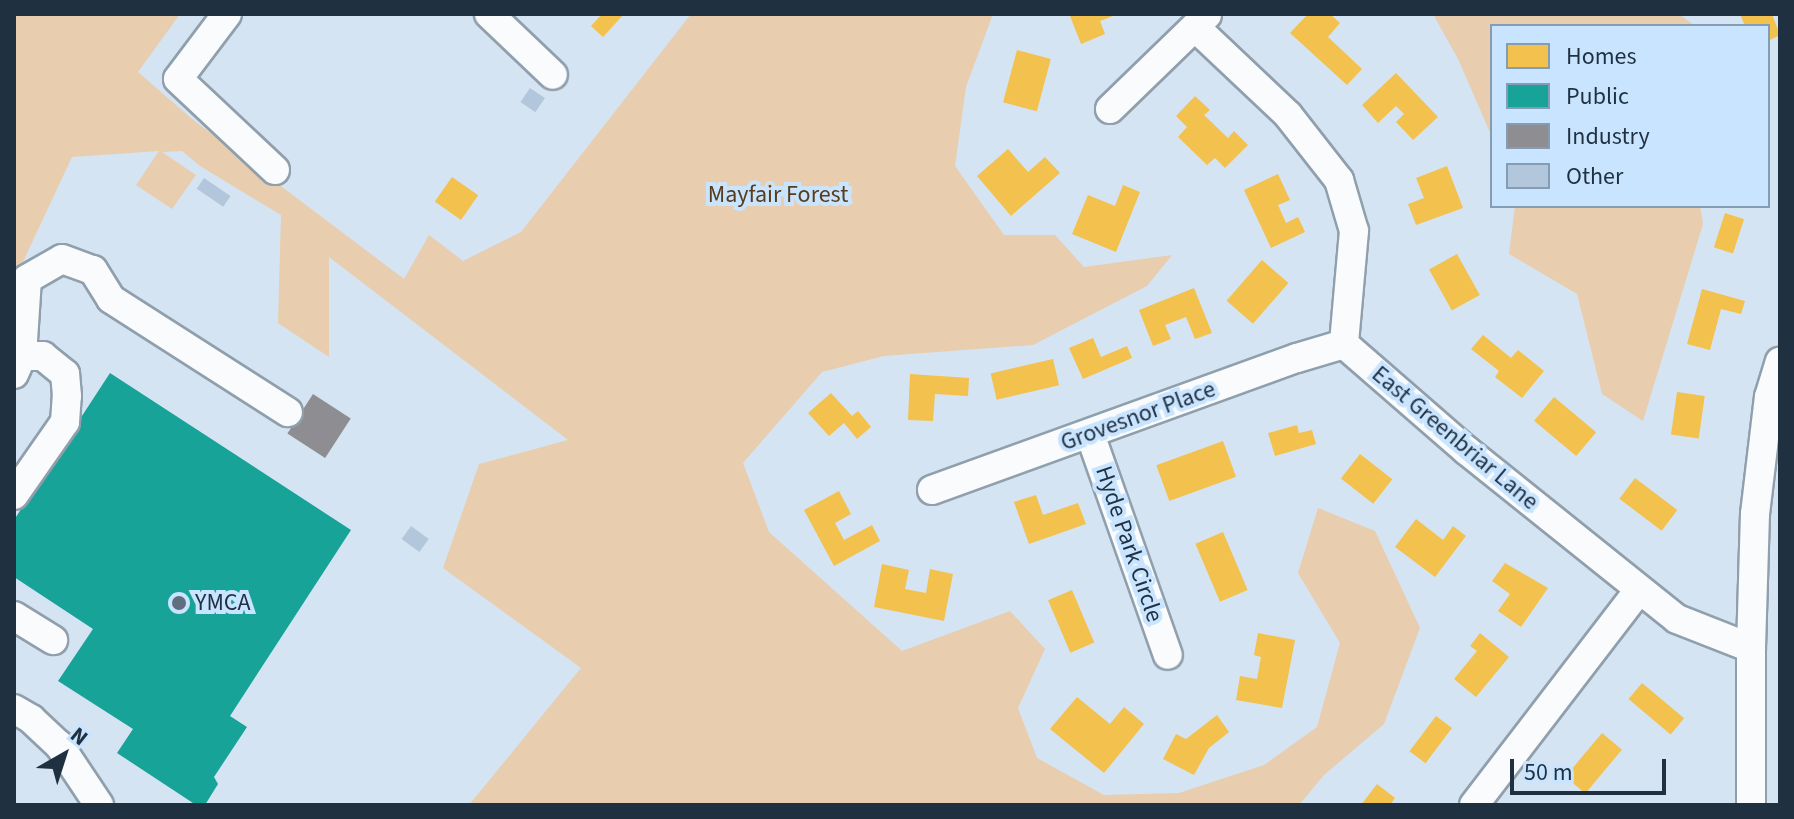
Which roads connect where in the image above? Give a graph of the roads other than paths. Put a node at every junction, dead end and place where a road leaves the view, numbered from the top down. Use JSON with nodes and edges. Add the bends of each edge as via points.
{"nodes":[{"id":1,"x":227,"y":14,"type":"edge"},
{"id":2,"x":489,"y":14,"type":"edge"},
{"id":3,"x":1201,"y":21,"type":"edge"},
{"id":4,"x":553,"y":75,"type":"dead end"},
{"id":5,"x":1110,"y":109,"type":"dead end"},
{"id":6,"x":275,"y":170,"type":"dead end"},
{"id":7,"x":1344,"y":344,"type":"junction"},
{"id":8,"x":1780,"y":362,"type":"edge"},
{"id":9,"x":18,"y":365,"type":"edge"},
{"id":10,"x":288,"y":412,"type":"dead end"},
{"id":11,"x":1090,"y":434,"type":"junction"},
{"id":12,"x":932,"y":490,"type":"dead end"},
{"id":13,"x":14,"y":495,"type":"edge"},
{"id":14,"x":1639,"y":590,"type":"junction"},
{"id":15,"x":14,"y":616,"type":"edge"},
{"id":16,"x":53,"y":640,"type":"dead end"},
{"id":17,"x":1751,"y":648,"type":"junction"},
{"id":18,"x":1168,"y":655,"type":"dead end"},
{"id":19,"x":14,"y":709,"type":"edge"},
{"id":20,"x":1757,"y":800,"type":"edge"},
{"id":21,"x":99,"y":805,"type":"edge"},
{"id":22,"x":1474,"y":805,"type":"edge"}],
"edges":[{"from":1,"to":6,"type":"street","via":[[178,79]]},
{"from":2,"to":4,"type":"street"},
{"from":3,"to":5,"type":"street"},
{"from":3,"to":7,"type":"street","via":[[1288,115],[1339,180],[1354,231]]},
{"from":7,"to":11,"type":"street","name":"Grovesnor Place"},
{"from":7,"to":14,"type":"street","name":"East Greenbriar Lane"},
{"from":8,"to":17,"type":"street","via":[[1769,397],[1755,514]]},
{"from":9,"to":10,"type":"street","via":[[27,279],[62,259],[93,270],[111,299]]},
{"from":9,"to":13,"type":"street","via":[[43,356],[65,374],[67,396],[65,422]]},
{"from":11,"to":12,"type":"street","name":"Grovesnor Place"},
{"from":11,"to":18,"type":"street","name":"Hyde Park Circle"},
{"from":14,"to":17,"type":"street","name":"East Greenbriar Lane","via":[[1677,619]]},
{"from":14,"to":22,"type":"street"},
{"from":15,"to":16,"type":"street"},
{"from":17,"to":20,"type":"street"},
{"from":19,"to":21,"type":"street","via":[[59,745]]}]}
